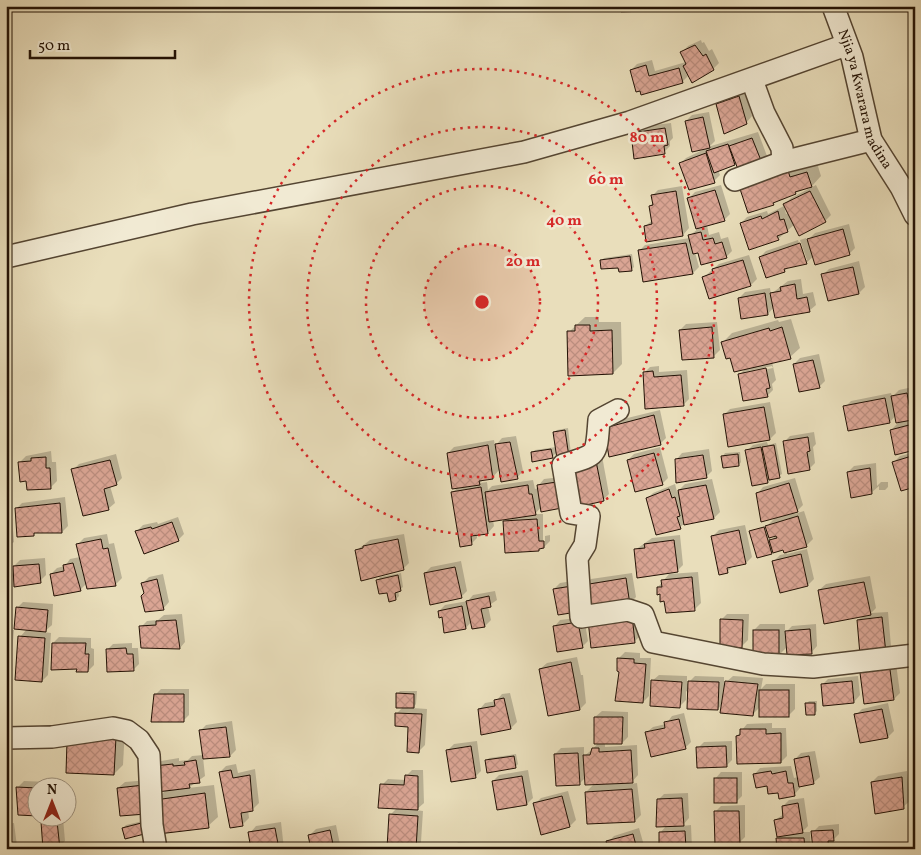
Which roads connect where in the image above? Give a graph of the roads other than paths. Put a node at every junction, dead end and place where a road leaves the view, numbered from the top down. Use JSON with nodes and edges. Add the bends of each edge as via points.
{"nodes":[{"id":1,"x":833,"y":6,"type":"edge"},
{"id":2,"x":846,"y":46,"type":"junction"},
{"id":3,"x":752,"y":80,"type":"junction"},
{"id":4,"x":871,"y":140,"type":"junction"},
{"id":5,"x":783,"y":162,"type":"junction"},
{"id":6,"x":735,"y":180,"type":"dead end"},
{"id":7,"x":915,"y":215,"type":"edge"},
{"id":8,"x":6,"y":257,"type":"edge"},
{"id":9,"x":618,"y":410,"type":"dead end"},
{"id":10,"x":915,"y":655,"type":"edge"},
{"id":11,"x":6,"y":738,"type":"edge"},
{"id":12,"x":156,"y":849,"type":"edge"}],
"edges":[{"from":1,"to":2,"type":"street","name":"Njia ya Kwarara madina"},
{"from":2,"to":3,"type":"street"},
{"from":2,"to":4,"type":"street","name":"Njia ya Kwarara madina","via":[[852,57]]},
{"from":3,"to":5,"type":"street","via":[[782,148]]},
{"from":3,"to":8,"type":"street","via":[[630,122],[524,152],[192,214]]},
{"from":4,"to":5,"type":"street"},
{"from":4,"to":7,"type":"street","name":"Njia ya Kwarara madina"},
{"from":5,"to":6,"type":"street"},
{"from":9,"to":10,"type":"street","via":[[599,420],[597,450],[591,456],[563,465],[571,514],[589,516],[585,545],[577,558],[581,617],[628,610],[643,615],[652,642],[763,664],[837,666]]},
{"from":11,"to":12,"type":"street","via":[[52,737],[113,728],[127,731],[139,740],[149,755]]}]}
